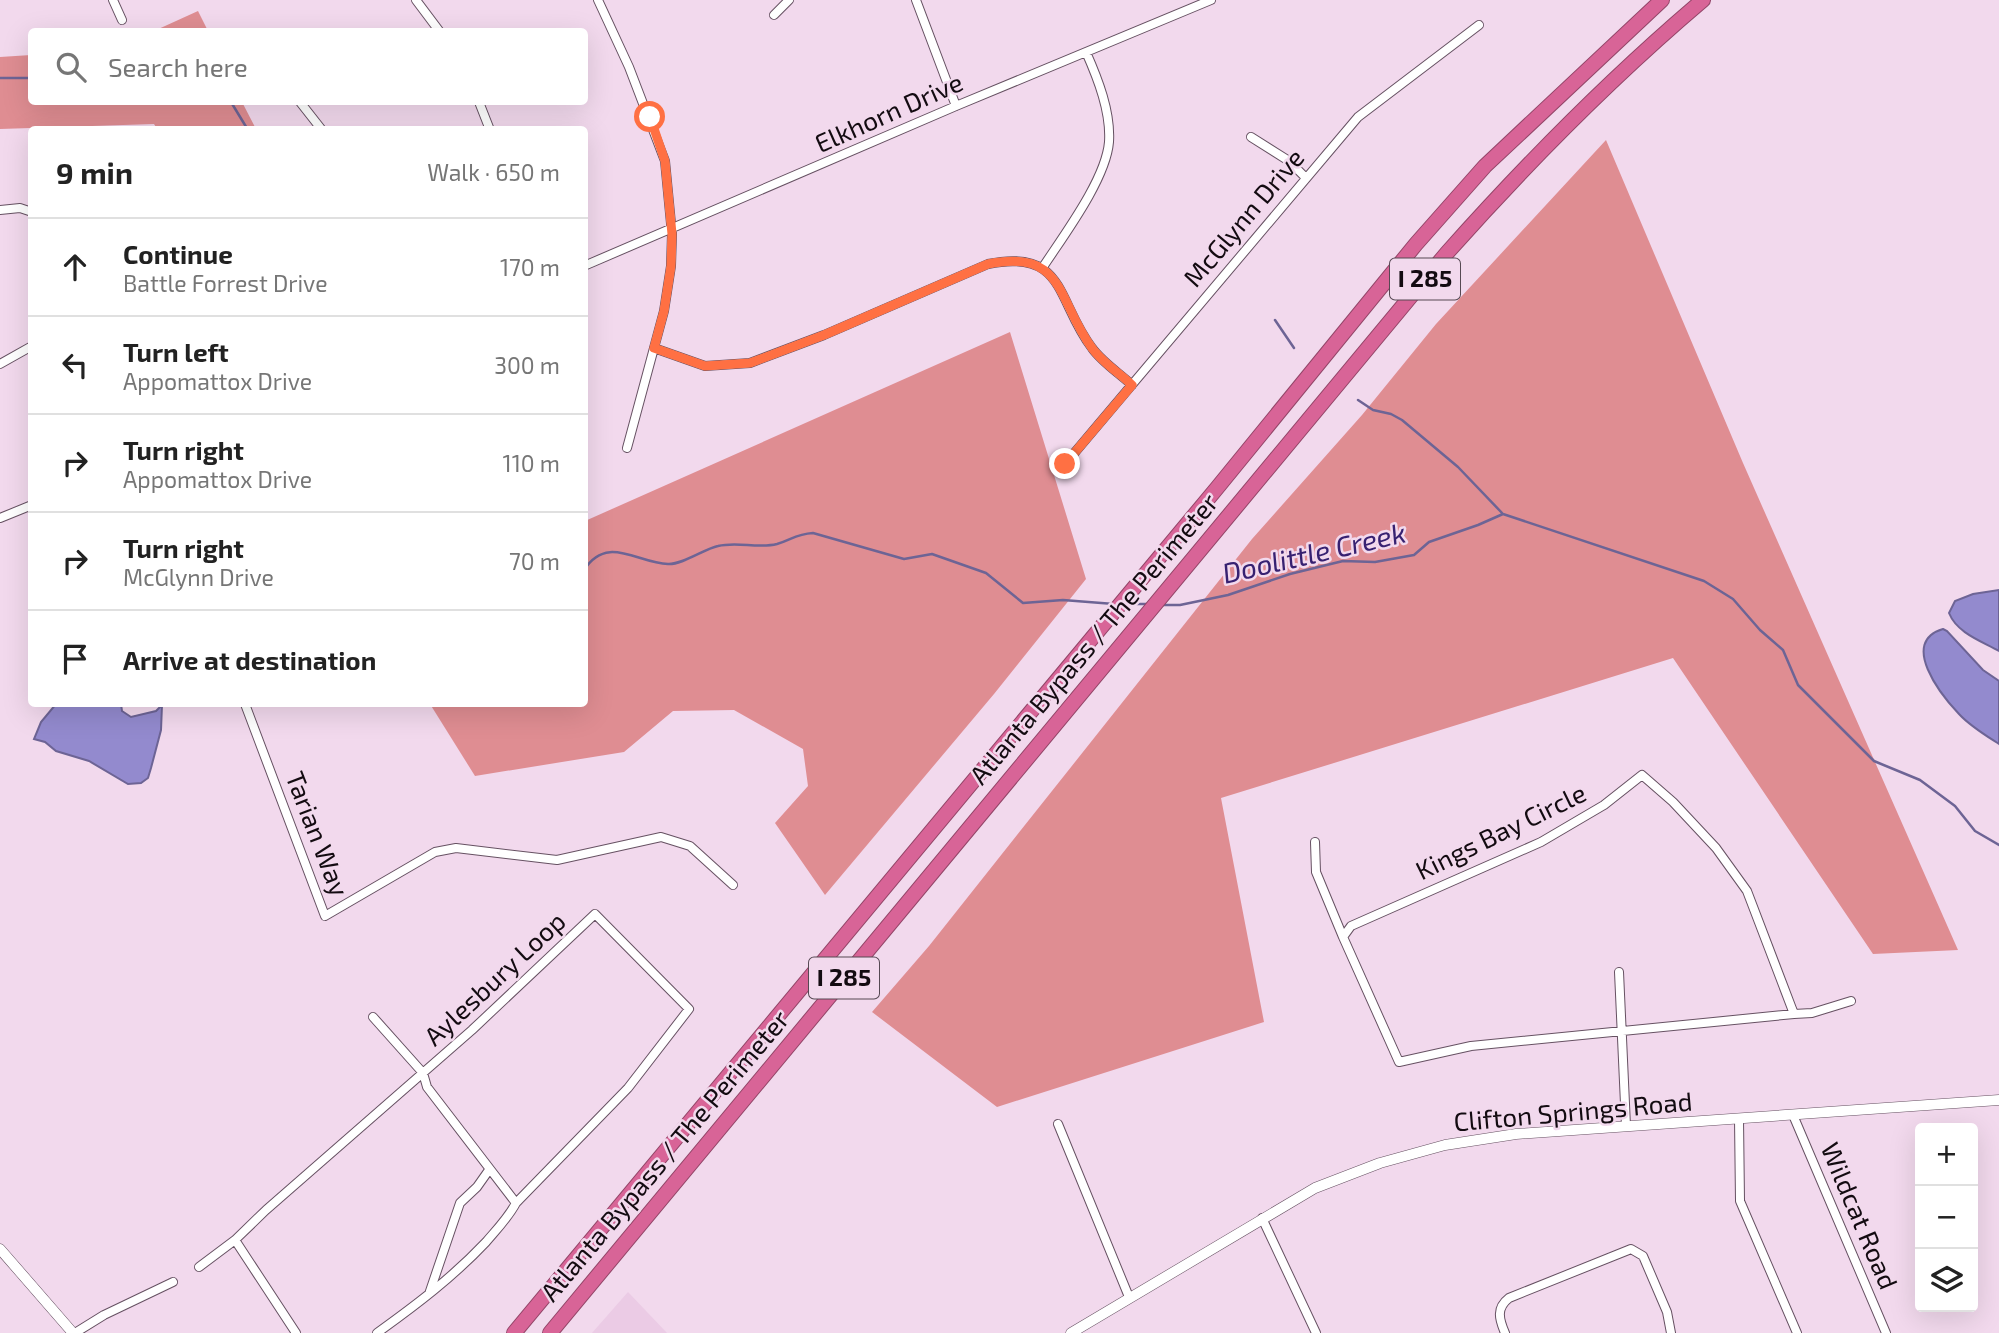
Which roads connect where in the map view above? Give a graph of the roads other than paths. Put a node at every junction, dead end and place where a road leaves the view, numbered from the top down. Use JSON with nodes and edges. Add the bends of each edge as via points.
{"nodes":[{"id":1,"x":113,"y":0,"type":"edge"},
{"id":2,"x":416,"y":0,"type":"edge"},
{"id":3,"x":598,"y":0,"type":"edge"},
{"id":4,"x":789,"y":0,"type":"edge"},
{"id":5,"x":916,"y":0,"type":"edge"},
{"id":6,"x":1211,"y":0,"type":"edge"},
{"id":7,"x":1662,"y":0,"type":"edge"},
{"id":8,"x":1703,"y":0,"type":"edge"},
{"id":9,"x":774,"y":15,"type":"dead end"},
{"id":10,"x":122,"y":20,"type":"dead end"},
{"id":11,"x":1479,"y":25,"type":"dead end"},
{"id":12,"x":436,"y":28,"type":"edge"},
{"id":13,"x":1086,"y":52,"type":"junction"},
{"id":14,"x":302,"y":105,"type":"edge"},
{"id":15,"x":479,"y":105,"type":"edge"},
{"id":16,"x":956,"y":106,"type":"junction"},
{"id":17,"x":319,"y":126,"type":"edge"},
{"id":18,"x":488,"y":126,"type":"edge"},
{"id":19,"x":1251,"y":138,"type":"dead end"},
{"id":20,"x":1305,"y":177,"type":"junction"},
{"id":21,"x":0,"y":209,"type":"edge"},
{"id":22,"x":28,"y":211,"type":"edge"},
{"id":23,"x":671,"y":230,"type":"junction"},
{"id":24,"x":588,"y":264,"type":"edge"},
{"id":25,"x":1043,"y":267,"type":"junction"},
{"id":26,"x":28,"y":348,"type":"edge"},
{"id":27,"x":654,"y":348,"type":"junction"},
{"id":28,"x":0,"y":364,"type":"edge"},
{"id":29,"x":1132,"y":385,"type":"junction"},
{"id":30,"x":627,"y":448,"type":"dead end"},
{"id":31,"x":1065,"y":464,"type":"dead end"},
{"id":32,"x":28,"y":507,"type":"edge"},
{"id":33,"x":0,"y":518,"type":"edge"},
{"id":34,"x":246,"y":707,"type":"edge"},
{"id":35,"x":1315,"y":842,"type":"dead end"},
{"id":36,"x":733,"y":885,"type":"dead end"},
{"id":37,"x":1343,"y":937,"type":"junction"},
{"id":38,"x":1619,"y":972,"type":"dead end"},
{"id":39,"x":1851,"y":1001,"type":"dead end"},
{"id":40,"x":1794,"y":1014,"type":"junction"},
{"id":41,"x":373,"y":1017,"type":"dead end"},
{"id":42,"x":1621,"y":1030,"type":"junction"},
{"id":43,"x":423,"y":1073,"type":"junction"},
{"id":44,"x":1999,"y":1100,"type":"edge"},
{"id":45,"x":1793,"y":1115,"type":"junction"},
{"id":46,"x":1739,"y":1119,"type":"junction"},
{"id":47,"x":1058,"y":1125,"type":"dead end"},
{"id":48,"x":1626,"y":1126,"type":"junction"},
{"id":49,"x":489,"y":1170,"type":"junction"},
{"id":50,"x":516,"y":1203,"type":"junction"},
{"id":51,"x":1262,"y":1218,"type":"junction"},
{"id":52,"x":235,"y":1240,"type":"junction"},
{"id":53,"x":0,"y":1250,"type":"edge"},
{"id":54,"x":199,"y":1267,"type":"dead end"},
{"id":55,"x":173,"y":1282,"type":"dead end"},
{"id":56,"x":428,"y":1296,"type":"junction"},
{"id":57,"x":1129,"y":1297,"type":"junction"},
{"id":58,"x":74,"y":1333,"type":"edge"},
{"id":59,"x":296,"y":1333,"type":"edge"},
{"id":60,"x":377,"y":1333,"type":"edge"},
{"id":61,"x":514,"y":1333,"type":"edge"},
{"id":62,"x":550,"y":1333,"type":"edge"},
{"id":63,"x":1071,"y":1333,"type":"edge"},
{"id":64,"x":1316,"y":1333,"type":"edge"},
{"id":65,"x":1505,"y":1333,"type":"edge"},
{"id":66,"x":1671,"y":1333,"type":"edge"},
{"id":67,"x":1797,"y":1333,"type":"edge"},
{"id":68,"x":1886,"y":1333,"type":"edge"}],
"edges":[{"from":1,"to":10,"type":"street"},
{"from":2,"to":12,"type":"street"},
{"from":3,"to":23,"type":"street","via":[[665,161]]},
{"from":4,"to":9,"type":"street"},
{"from":5,"to":16,"type":"street"},
{"from":6,"to":13,"type":"street","name":"Elkhorn Drive"},
{"from":7,"to":61,"type":"highway","name":"Atlanta Bypass / The Perimeter","number":"I 285","via":[[1477,176],[1333,343]]},
{"from":8,"to":62,"type":"highway","name":"Atlanta Bypass / The Perimeter","number":"I 285","via":[[1582,110],[1446,254]]},
{"from":11,"to":20,"type":"street","name":"McGlynn Drive","via":[[1358,117]]},
{"from":13,"to":16,"type":"street","name":"Elkhorn Drive"},
{"from":13,"to":25,"type":"street","via":[[1106,117],[1107,155]]},
{"from":14,"to":17,"type":"street"},
{"from":15,"to":18,"type":"street"},
{"from":16,"to":23,"type":"street","name":"Elkhorn Drive"},
{"from":19,"to":20,"type":"street","via":[[1289,161]]},
{"from":20,"to":29,"type":"street","name":"McGlynn Drive"},
{"from":21,"to":22,"type":"street"},
{"from":23,"to":24,"type":"street","name":"Elkhorn Drive"},
{"from":23,"to":27,"type":"street","via":[[667,289]]},
{"from":25,"to":27,"type":"street","via":[[1010,260],[988,264],[750,363],[705,366]]},
{"from":25,"to":29,"type":"street","via":[[1093,351]]},
{"from":26,"to":28,"type":"street"},
{"from":27,"to":30,"type":"street"},
{"from":29,"to":31,"type":"street","name":"McGlynn Drive"},
{"from":32,"to":33,"type":"street"},
{"from":34,"to":36,"type":"street","name":"Tarian Way","via":[[325,916],[435,852],[456,848],[557,860],[661,837],[690,846]]},
{"from":35,"to":37,"type":"street","via":[[1316,872]]},
{"from":37,"to":40,"type":"street","name":"Kings Bay Circle","via":[[1351,926],[1541,842],[1604,805],[1642,775],[1716,848],[1746,891]]},
{"from":37,"to":42,"type":"street","via":[[1399,1062],[1471,1046]]},
{"from":38,"to":42,"type":"street"},
{"from":39,"to":40,"type":"street"},
{"from":40,"to":42,"type":"street"},
{"from":41,"to":43,"type":"street"},
{"from":42,"to":48,"type":"street"},
{"from":43,"to":49,"type":"street","via":[[427,1087]]},
{"from":43,"to":50,"type":"street","name":"Aylesbury Loop","via":[[595,914],[689,1009],[628,1088]]},
{"from":43,"to":52,"type":"street","name":"Aylesbury Loop"},
{"from":44,"to":45,"type":"street","name":"Clifton Springs Road"},
{"from":45,"to":46,"type":"street","name":"Clifton Springs Road"},
{"from":45,"to":68,"type":"street","name":"Wildcat Road"},
{"from":46,"to":48,"type":"street","name":"Clifton Springs Road"},
{"from":46,"to":67,"type":"street","via":[[1740,1201]]},
{"from":47,"to":57,"type":"street"},
{"from":48,"to":51,"type":"street","name":"Clifton Springs Road","via":[[1516,1134],[1445,1145],[1315,1188]]},
{"from":49,"to":50,"type":"street"},
{"from":49,"to":56,"type":"street","via":[[460,1203]]},
{"from":50,"to":56,"type":"street","name":"Aylesbury Loop","via":[[465,1264]]},
{"from":51,"to":57,"type":"street","name":"Clifton Springs Road"},
{"from":51,"to":64,"type":"street"},
{"from":52,"to":54,"type":"street","name":"Aylesbury Loop"},
{"from":52,"to":59,"type":"street"},
{"from":53,"to":58,"type":"street"},
{"from":55,"to":58,"type":"street"},
{"from":56,"to":60,"type":"street","name":"Aylesbury Loop"},
{"from":57,"to":63,"type":"street","name":"Clifton Springs Road"},
{"from":65,"to":66,"type":"street","via":[[1499,1314],[1509,1298],[1631,1249],[1643,1256]]}]}
